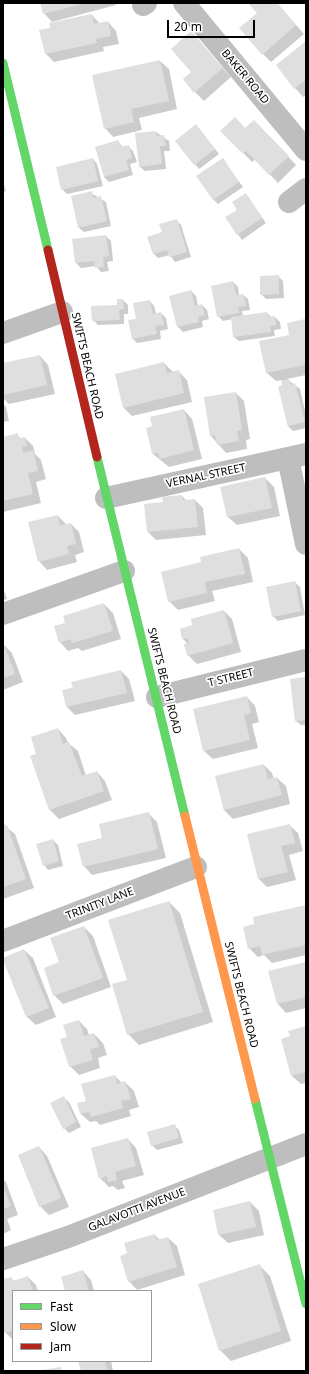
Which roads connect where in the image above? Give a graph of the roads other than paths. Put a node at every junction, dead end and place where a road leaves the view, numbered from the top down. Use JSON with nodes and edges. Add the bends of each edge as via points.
{"nodes":[{"id":1,"x":184,"y":3,"type":"edge"},
{"id":2,"x":4,"y":68,"type":"edge"},
{"id":3,"x":306,"y":150,"type":"edge"},
{"id":4,"x":306,"y":189,"type":"edge"},
{"id":5,"x":289,"y":202,"type":"dead end"},
{"id":6,"x":62,"y":312,"type":"junction"},
{"id":7,"x":3,"y":333,"type":"edge"},
{"id":8,"x":297,"y":456,"type":"edge"},
{"id":9,"x":106,"y":498,"type":"junction"},
{"id":10,"x":306,"y":544,"type":"edge"},
{"id":11,"x":124,"y":571,"type":"junction"},
{"id":12,"x":3,"y":614,"type":"edge"},
{"id":13,"x":306,"y":660,"type":"edge"},
{"id":14,"x":157,"y":697,"type":"junction"},
{"id":15,"x":196,"y":867,"type":"junction"},
{"id":16,"x":3,"y":941,"type":"edge"},
{"id":17,"x":306,"y":1144,"type":"edge"},
{"id":18,"x":270,"y":1158,"type":"junction"},
{"id":19,"x":3,"y":1259,"type":"edge"},
{"id":20,"x":306,"y":1304,"type":"edge"}],
"edges":[{"from":1,"to":3,"type":"street","name":"BAKER ROAD"},
{"from":2,"to":6,"type":"street","name":"SWIFTS BEACH ROAD"},
{"from":4,"to":5,"type":"street"},
{"from":6,"to":7,"type":"street"},
{"from":6,"to":9,"type":"street","name":"SWIFTS BEACH ROAD"},
{"from":8,"to":9,"type":"street","name":"VERNAL STREET"},
{"from":8,"to":10,"type":"street"},
{"from":9,"to":11,"type":"street","name":"SWIFTS BEACH ROAD"},
{"from":11,"to":12,"type":"street"},
{"from":11,"to":14,"type":"street","name":"SWIFTS BEACH ROAD"},
{"from":13,"to":14,"type":"street","name":"T STREET"},
{"from":14,"to":15,"type":"street","name":"SWIFTS BEACH ROAD"},
{"from":15,"to":16,"type":"street","name":"TRINITY LANE"},
{"from":15,"to":18,"type":"street","name":"SWIFTS BEACH ROAD"},
{"from":17,"to":18,"type":"street","name":"GALAVOTTI AVENUE"},
{"from":18,"to":19,"type":"street","name":"GALAVOTTI AVENUE","via":[[68,1237]]},
{"from":18,"to":20,"type":"street","name":"SWIFTS BEACH ROAD"}]}
